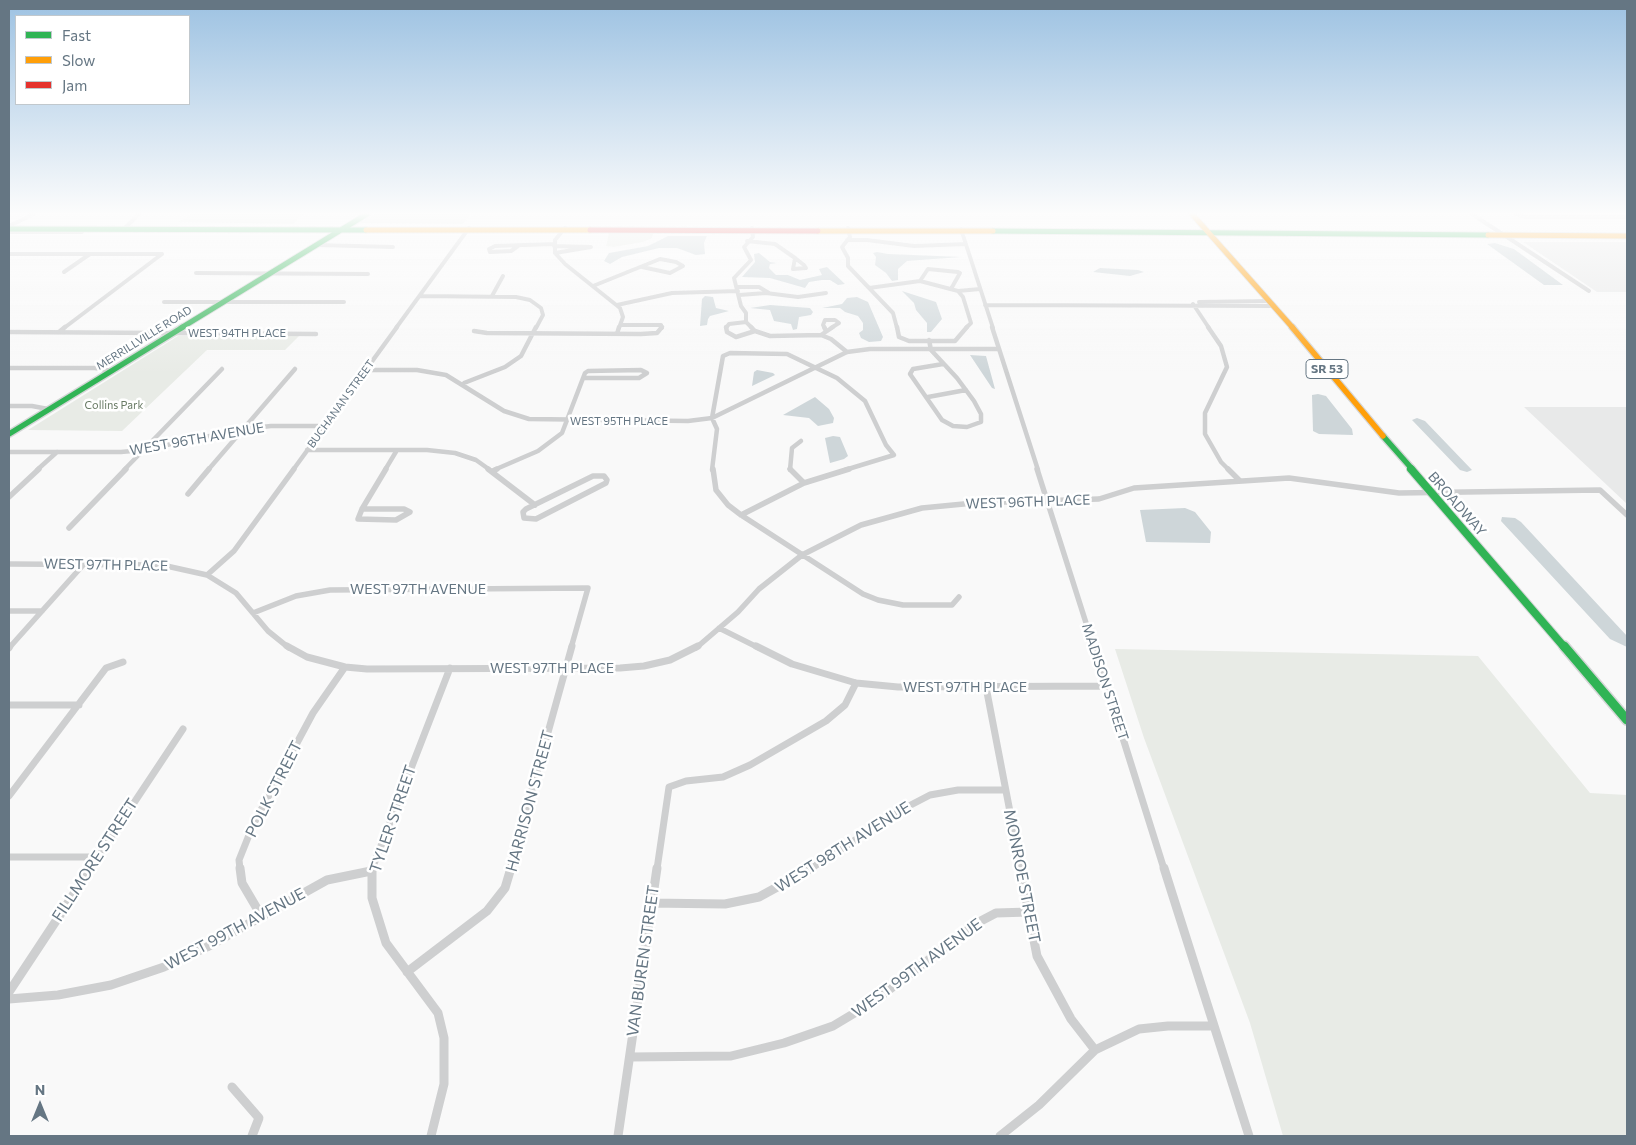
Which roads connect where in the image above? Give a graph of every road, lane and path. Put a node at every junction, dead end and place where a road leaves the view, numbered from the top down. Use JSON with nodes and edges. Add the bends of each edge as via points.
{"nodes":[{"id":1,"x":71,"y":267,"type":"edge"},
{"id":2,"x":144,"y":267,"type":"edge"},
{"id":3,"x":283,"y":267,"type":"edge"},
{"id":4,"x":440,"y":267,"type":"edge"},
{"id":5,"x":572,"y":267,"type":"edge"},
{"id":6,"x":680,"y":267,"type":"edge"},
{"id":7,"x":744,"y":267,"type":"edge"},
{"id":8,"x":849,"y":267,"type":"edge"},
{"id":9,"x":973,"y":267,"type":"edge"},
{"id":10,"x":1243,"y":267,"type":"edge"},
{"id":11,"x":1553,"y":267,"type":"edge"},
{"id":12,"x":642,"y":268,"type":"joint"},
{"id":13,"x":64,"y":272,"type":"dead end"},
{"id":14,"x":196,"y":273,"type":"dead end"},
{"id":15,"x":272,"y":274,"type":"junction"},
{"id":16,"x":368,"y":274,"type":"dead end"},
{"id":17,"x":503,"y":276,"type":"dead end"},
{"id":18,"x":920,"y":281,"type":"junction"},
{"id":19,"x":593,"y":286,"type":"junction"},
{"id":20,"x":869,"y":288,"type":"junction"},
{"id":21,"x":951,"y":289,"type":"junction"},
{"id":22,"x":980,"y":289,"type":"junction"},
{"id":23,"x":738,"y":291,"type":"junction"},
{"id":24,"x":958,"y":291,"type":"junction"},
{"id":25,"x":1589,"y":292,"type":"dead end"},
{"id":26,"x":769,"y":293,"type":"junction"},
{"id":27,"x":826,"y":293,"type":"dead end"},
{"id":28,"x":420,"y":296,"type":"junction"},
{"id":29,"x":492,"y":296,"type":"junction"},
{"id":30,"x":164,"y":302,"type":"dead end"},
{"id":31,"x":223,"y":302,"type":"junction"},
{"id":32,"x":344,"y":302,"type":"dead end"},
{"id":33,"x":1193,"y":304,"type":"junction"},
{"id":34,"x":1272,"y":304,"type":"junction"},
{"id":35,"x":617,"y":305,"type":"junction"},
{"id":36,"x":985,"y":305,"type":"junction"},
{"id":37,"x":746,"y":321,"type":"junction"},
{"id":38,"x":620,"y":325,"type":"junction"},
{"id":39,"x":474,"y":331,"type":"dead end"},
{"id":40,"x":755,"y":331,"type":"junction"},
{"id":41,"x":826,"y":331,"type":"dead end"},
{"id":42,"x":9,"y":332,"type":"edge"},
{"id":43,"x":59,"y":332,"type":"junction"},
{"id":44,"x":174,"y":333,"type":"junction"},
{"id":45,"x":533,"y":333,"type":"junction"},
{"id":46,"x":316,"y":334,"type":"dead end"},
{"id":47,"x":617,"y":334,"type":"junction"},
{"id":48,"x":821,"y":335,"type":"junction"},
{"id":49,"x":929,"y":340,"type":"junction"},
{"id":50,"x":998,"y":349,"type":"junction"},
{"id":51,"x":931,"y":350,"type":"junction"},
{"id":52,"x":847,"y":352,"type":"junction"},
{"id":53,"x":943,"y":364,"type":"junction"},
{"id":54,"x":9,"y":368,"type":"edge"},
{"id":55,"x":222,"y":368,"type":"dead end"},
{"id":56,"x":813,"y":368,"type":"junction"},
{"id":57,"x":295,"y":369,"type":"dead end"},
{"id":58,"x":365,"y":370,"type":"junction"},
{"id":59,"x":112,"y":371,"type":"junction"},
{"id":60,"x":584,"y":378,"type":"junction"},
{"id":61,"x":464,"y":383,"type":"junction"},
{"id":62,"x":966,"y":390,"type":"junction"},
{"id":63,"x":928,"y":397,"type":"junction"},
{"id":64,"x":9,"y":406,"type":"edge"},
{"id":65,"x":48,"y":409,"type":"junction"},
{"id":66,"x":712,"y":418,"type":"junction"},
{"id":67,"x":568,"y":421,"type":"junction"},
{"id":68,"x":325,"y":426,"type":"junction"},
{"id":69,"x":243,"y":430,"type":"junction"},
{"id":70,"x":9,"y":434,"type":"edge"},
{"id":71,"x":801,"y":441,"type":"dead end"},
{"id":72,"x":143,"y":450,"type":"junction"},
{"id":73,"x":307,"y":450,"type":"junction"},
{"id":74,"x":397,"y":450,"type":"junction"},
{"id":75,"x":9,"y":452,"type":"edge"},
{"id":76,"x":56,"y":452,"type":"junction"},
{"id":77,"x":493,"y":471,"type":"junction"},
{"id":78,"x":1240,"y":481,"type":"junction"},
{"id":79,"x":804,"y":483,"type":"junction"},
{"id":80,"x":1430,"y":493,"type":"junction"},
{"id":81,"x":188,"y":494,"type":"dead end"},
{"id":82,"x":9,"y":497,"type":"edge"},
{"id":83,"x":1047,"y":502,"type":"junction"},
{"id":84,"x":535,"y":505,"type":"junction"},
{"id":85,"x":362,"y":509,"type":"junction"},
{"id":86,"x":741,"y":515,"type":"junction"},
{"id":87,"x":1627,"y":515,"type":"edge"},
{"id":88,"x":69,"y":528,"type":"dead end"},
{"id":89,"x":802,"y":555,"type":"junction"},
{"id":90,"x":9,"y":564,"type":"edge"},
{"id":91,"x":84,"y":564,"type":"junction"},
{"id":92,"x":207,"y":575,"type":"junction"},
{"id":93,"x":588,"y":588,"type":"joint"},
{"id":94,"x":959,"y":597,"type":"dead end"},
{"id":95,"x":9,"y":611,"type":"edge"},
{"id":96,"x":42,"y":611,"type":"junction"},
{"id":97,"x":253,"y":613,"type":"junction"},
{"id":98,"x":719,"y":628,"type":"junction"},
{"id":99,"x":9,"y":648,"type":"edge"},
{"id":100,"x":122,"y":662,"type":"dead end"},
{"id":101,"x":345,"y":667,"type":"junction"},
{"id":102,"x":450,"y":668,"type":"junction"},
{"id":103,"x":566,"y":668,"type":"junction"},
{"id":104,"x":856,"y":683,"type":"junction"},
{"id":105,"x":1107,"y":686,"type":"junction"},
{"id":106,"x":986,"y":687,"type":"junction"},
{"id":107,"x":9,"y":705,"type":"edge"},
{"id":108,"x":79,"y":705,"type":"junction"},
{"id":109,"x":1627,"y":720,"type":"edge"},
{"id":110,"x":183,"y":728,"type":"dead end"},
{"id":111,"x":1005,"y":790,"type":"junction"},
{"id":112,"x":9,"y":796,"type":"edge"},
{"id":113,"x":9,"y":857,"type":"edge"},
{"id":114,"x":97,"y":857,"type":"junction"},
{"id":115,"x":371,"y":871,"type":"junction"},
{"id":116,"x":650,"y":903,"type":"junction"},
{"id":117,"x":1029,"y":912,"type":"junction"},
{"id":118,"x":262,"y":917,"type":"junction"},
{"id":119,"x":407,"y":972,"type":"junction"},
{"id":120,"x":9,"y":992,"type":"edge"},
{"id":121,"x":9,"y":999,"type":"edge"},
{"id":122,"x":1214,"y":1026,"type":"junction"},
{"id":123,"x":1095,"y":1050,"type":"junction"},
{"id":124,"x":630,"y":1057,"type":"junction"},
{"id":125,"x":232,"y":1087,"type":"dead end"},
{"id":126,"x":252,"y":1136,"type":"edge"},
{"id":127,"x":431,"y":1136,"type":"edge"},
{"id":128,"x":618,"y":1136,"type":"edge"},
{"id":129,"x":1000,"y":1136,"type":"edge"},
{"id":130,"x":1249,"y":1136,"type":"edge"}],
"edges":[{"from":1,"to":13,"type":"street"},
{"from":2,"to":43,"type":"street"},
{"from":3,"to":15,"type":"street","name":"MERRILLVILLE ROAD"},
{"from":4,"to":28,"type":"street","name":"BUCHANAN STREET"},
{"from":5,"to":19,"type":"street"},
{"from":6,"to":12,"type":"street","via":[[670,273]]},
{"from":7,"to":23,"type":"street","via":[[734,278]]},
{"from":8,"to":20,"type":"street"},
{"from":9,"to":22,"type":"street","name":"MADISON STREET"},
{"from":10,"to":34,"type":"street","name":"BROADWAY","number":"SR 53"},
{"from":11,"to":25,"type":"street"},
{"from":12,"to":19,"type":"street"},
{"from":14,"to":15,"type":"street"},
{"from":15,"to":16,"type":"street"},
{"from":15,"to":31,"type":"street","name":"MERRILLVILLE ROAD"},
{"from":17,"to":29,"type":"street"},
{"from":18,"to":20,"type":"street"},
{"from":18,"to":21,"type":"street"},
{"from":18,"to":21,"type":"street","via":[[928,269],[958,272],[960,274]]},
{"from":19,"to":35,"type":"street"},
{"from":20,"to":49,"type":"street","via":[[892,313],[899,338]]},
{"from":21,"to":24,"type":"street"},
{"from":22,"to":24,"type":"street"},
{"from":22,"to":36,"type":"street","name":"MADISON STREET"},
{"from":23,"to":26,"type":"street"},
{"from":23,"to":26,"type":"street","via":[[759,287]]},
{"from":23,"to":35,"type":"street","via":[[672,293]]},
{"from":23,"to":37,"type":"street"},
{"from":24,"to":49,"type":"street","via":[[971,323],[955,341]]},
{"from":26,"to":27,"type":"street","via":[[798,297]]},
{"from":28,"to":29,"type":"street"},
{"from":28,"to":58,"type":"street","name":"BUCHANAN STREET"},
{"from":29,"to":45,"type":"street","via":[[530,300],[541,308],[543,315]]},
{"from":30,"to":31,"type":"street"},
{"from":31,"to":32,"type":"street"},
{"from":31,"to":44,"type":"street","name":"MERRILLVILLE ROAD"},
{"from":33,"to":34,"type":"street"},
{"from":33,"to":36,"type":"street"},
{"from":33,"to":78,"type":"street","via":[[1221,346],[1227,367],[1205,413],[1206,434],[1221,462]]},
{"from":34,"to":80,"type":"street","name":"BROADWAY","number":"SR 53"},
{"from":35,"to":38,"type":"street","via":[[622,312]]},
{"from":36,"to":50,"type":"street","name":"MADISON STREET"},
{"from":37,"to":40,"type":"street"},
{"from":37,"to":40,"type":"street","via":[[729,324],[725,328],[736,337]]},
{"from":38,"to":47,"type":"street"},
{"from":38,"to":47,"type":"street","via":[[661,325],[663,328],[653,334]]},
{"from":39,"to":45,"type":"street"},
{"from":40,"to":48,"type":"street","via":[[770,336]]},
{"from":41,"to":48,"type":"street"},
{"from":42,"to":43,"type":"street","name":"WEST 94TH PLACE"},
{"from":43,"to":44,"type":"street","name":"WEST 94TH PLACE"},
{"from":44,"to":46,"type":"street","name":"WEST 94TH PLACE"},
{"from":44,"to":59,"type":"street","name":"MERRILLVILLE ROAD"},
{"from":45,"to":47,"type":"street"},
{"from":45,"to":61,"type":"street","via":[[525,350],[514,362]]},
{"from":48,"to":52,"type":"street"},
{"from":49,"to":51,"type":"street"},
{"from":50,"to":51,"type":"street","name":"WEST 95TH PLACE"},
{"from":50,"to":83,"type":"street","name":"MADISON STREET"},
{"from":51,"to":52,"type":"street","name":"WEST 95TH PLACE"},
{"from":51,"to":53,"type":"street"},
{"from":52,"to":56,"type":"street","name":"WEST 95TH PLACE"},
{"from":53,"to":62,"type":"street"},
{"from":53,"to":63,"type":"street","via":[[913,369],[910,374]]},
{"from":54,"to":59,"type":"street","via":[[95,368]]},
{"from":55,"to":72,"type":"street"},
{"from":56,"to":66,"type":"street","name":"WEST 95TH PLACE"},
{"from":56,"to":66,"type":"street","via":[[787,354],[730,353],[723,356]]},
{"from":56,"to":79,"type":"street","via":[[844,383],[865,401],[894,455]]},
{"from":57,"to":69,"type":"street"},
{"from":58,"to":61,"type":"street","name":"WEST 95TH PLACE","via":[[427,371],[446,374]]},
{"from":58,"to":68,"type":"street","name":"BUCHANAN STREET"},
{"from":59,"to":65,"type":"street","name":"MERRILLVILLE ROAD"},
{"from":60,"to":60,"type":"street","via":[[639,378],[647,373],[641,370],[593,370],[585,373]]},
{"from":60,"to":67,"type":"street"},
{"from":61,"to":67,"type":"street","name":"WEST 95TH PLACE","via":[[510,414],[529,419]]},
{"from":62,"to":63,"type":"street"},
{"from":62,"to":63,"type":"street","via":[[981,414],[981,422],[967,427],[953,426],[942,420]]},
{"from":64,"to":65,"type":"street"},
{"from":65,"to":70,"type":"street","name":"MERRILLVILLE ROAD"},
{"from":66,"to":67,"type":"street","name":"WEST 95TH PLACE"},
{"from":66,"to":86,"type":"street","via":[[717,429],[712,474],[716,490]]},
{"from":67,"to":77,"type":"street","via":[[562,433],[548,445]]},
{"from":68,"to":69,"type":"street","name":"WEST 96TH AVENUE","via":[[271,426]]},
{"from":68,"to":73,"type":"street","name":"BUCHANAN STREET"},
{"from":69,"to":72,"type":"street","name":"WEST 96TH AVENUE"},
{"from":69,"to":81,"type":"street"},
{"from":71,"to":79,"type":"street","via":[[792,448],[790,470]]},
{"from":72,"to":76,"type":"street","name":"WEST 96TH AVENUE"},
{"from":72,"to":88,"type":"street"},
{"from":73,"to":74,"type":"street"},
{"from":73,"to":92,"type":"street","name":"BUCHANAN STREET","via":[[234,551]]},
{"from":74,"to":77,"type":"street","via":[[454,453],[476,460]]},
{"from":74,"to":85,"type":"street"},
{"from":75,"to":76,"type":"street","name":"WEST 96TH AVENUE"},
{"from":76,"to":82,"type":"street"},
{"from":77,"to":84,"type":"street"},
{"from":78,"to":80,"type":"street","name":"WEST 96TH PLACE","via":[[1289,478],[1361,489]]},
{"from":78,"to":83,"type":"street","name":"WEST 96TH PLACE","via":[[1128,489],[1099,499]]},
{"from":79,"to":86,"type":"street"},
{"from":80,"to":87,"type":"street","name":"WEST 96TH PLACE","via":[[1600,490]]},
{"from":80,"to":109,"type":"street","name":"BROADWAY","number":"SR 53"},
{"from":83,"to":89,"type":"street","name":"WEST 96TH PLACE","via":[[974,502],[922,508],[861,525]]},
{"from":83,"to":105,"type":"street","name":"MADISON STREET"},
{"from":84,"to":84,"type":"street","via":[[524,512],[524,518],[536,519],[606,483],[607,478],[593,476]]},
{"from":85,"to":85,"type":"street","via":[[404,509],[410,512],[407,517],[396,520],[361,520],[358,516]]},
{"from":86,"to":89,"type":"street"},
{"from":89,"to":94,"type":"street","via":[[878,600],[903,605],[952,605]]},
{"from":89,"to":98,"type":"street","name":"WEST 96TH PLACE","via":[[759,588]]},
{"from":90,"to":91,"type":"street","name":"WEST 97TH PLACE"},
{"from":91,"to":92,"type":"street","name":"WEST 97TH PLACE","via":[[162,565]]},
{"from":91,"to":96,"type":"street"},
{"from":92,"to":97,"type":"street","name":"WEST 97TH PLACE","via":[[236,593]]},
{"from":93,"to":97,"type":"street","name":"WEST 97TH AVENUE","via":[[330,590],[296,596]]},
{"from":93,"to":103,"type":"street","name":"HARRISON STREET"},
{"from":95,"to":96,"type":"street"},
{"from":96,"to":99,"type":"street"},
{"from":97,"to":101,"type":"street","name":"WEST 97TH PLACE","via":[[284,645],[307,657]]},
{"from":98,"to":103,"type":"street","name":"WEST 97TH PLACE","via":[[697,647],[670,660],[628,667]]},
{"from":98,"to":104,"type":"street","name":"WEST 97TH PLACE","via":[[792,664]]},
{"from":100,"to":108,"type":"street","via":[[106,668]]},
{"from":101,"to":102,"type":"street","name":"WEST 97TH PLACE"},
{"from":101,"to":118,"type":"street","name":"POLK STREET","via":[[313,713],[253,825],[240,860],[242,884]]},
{"from":102,"to":103,"type":"street","name":"WEST 97TH PLACE"},
{"from":102,"to":115,"type":"street","name":"TYLER STREET"},
{"from":103,"to":119,"type":"street","name":"HARRISON STREET","via":[[505,888],[487,911]]},
{"from":104,"to":106,"type":"street","name":"WEST 97TH PLACE","via":[[898,687]]},
{"from":104,"to":116,"type":"street","name":"VAN BUREN STREET","via":[[845,706],[826,721],[750,765],[722,777],[686,781],[669,787]]},
{"from":105,"to":106,"type":"street","name":"WEST 97TH PLACE"},
{"from":105,"to":122,"type":"street","name":"MADISON STREET"},
{"from":106,"to":111,"type":"street","name":"MONROE STREET"},
{"from":107,"to":108,"type":"street"},
{"from":108,"to":112,"type":"street"},
{"from":110,"to":114,"type":"street","name":"FILLMORE STREET"},
{"from":111,"to":116,"type":"street","name":"WEST 98TH AVENUE","via":[[958,790],[930,795],[798,877],[759,897],[725,904]]},
{"from":111,"to":117,"type":"street","name":"MONROE STREET"},
{"from":113,"to":114,"type":"street"},
{"from":114,"to":120,"type":"street","name":"FILLMORE STREET"},
{"from":115,"to":118,"type":"street","name":"WEST 99TH AVENUE","via":[[327,880]]},
{"from":115,"to":119,"type":"street","name":"TYLER STREET","via":[[372,898],[378,922],[386,943]]},
{"from":116,"to":124,"type":"street","name":"VAN BUREN STREET"},
{"from":117,"to":123,"type":"street","name":"MONROE STREET","via":[[1037,956],[1056,994]]},
{"from":117,"to":124,"type":"street","name":"WEST 99TH AVENUE","via":[[996,913],[977,923],[873,1002],[833,1026],[731,1056]]},
{"from":118,"to":121,"type":"street","name":"WEST 99TH AVENUE","via":[[164,967],[111,985],[58,995]]},
{"from":119,"to":127,"type":"street","name":"TYLER STREET","via":[[438,1013],[444,1038],[444,1084]]},
{"from":122,"to":123,"type":"street","via":[[1139,1029]]},
{"from":122,"to":130,"type":"street","name":"MADISON STREET"},
{"from":123,"to":129,"type":"street","via":[[1039,1105]]},
{"from":124,"to":128,"type":"street","name":"VAN BUREN STREET"},
{"from":125,"to":126,"type":"street","via":[[258,1118]]}]}
